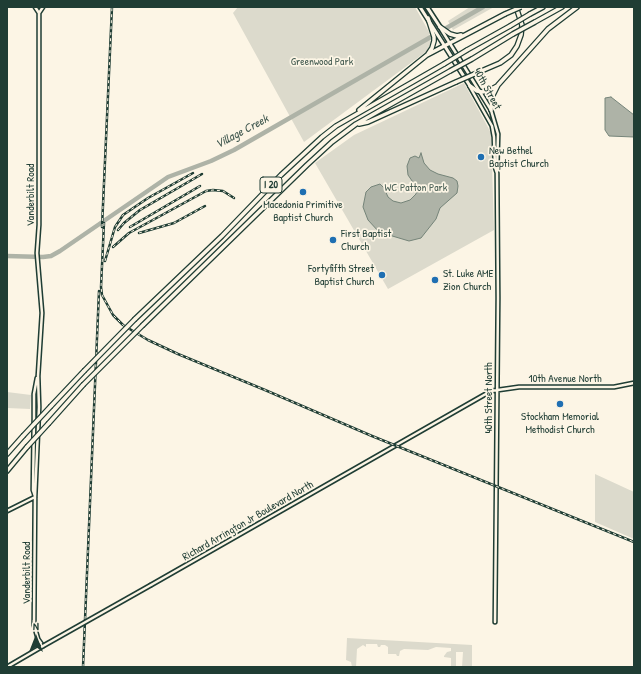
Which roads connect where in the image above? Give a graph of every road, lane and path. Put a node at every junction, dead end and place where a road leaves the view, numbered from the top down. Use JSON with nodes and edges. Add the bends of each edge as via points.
{"nodes":[{"id":1,"x":35,"y":7,"type":"edge"},
{"id":2,"x":43,"y":7,"type":"edge"},
{"id":3,"x":420,"y":7,"type":"edge"},
{"id":4,"x":427,"y":7,"type":"edge"},
{"id":5,"x":516,"y":7,"type":"edge"},
{"id":6,"x":522,"y":7,"type":"edge"},
{"id":7,"x":543,"y":7,"type":"edge"},
{"id":8,"x":562,"y":7,"type":"edge"},
{"id":9,"x":577,"y":7,"type":"edge"},
{"id":10,"x":39,"y":13,"type":"junction"},
{"id":11,"x":428,"y":18,"type":"joint"},
{"id":12,"x":440,"y":27,"type":"joint"},
{"id":13,"x":433,"y":30,"type":"junction"},
{"id":14,"x":474,"y":30,"type":"junction"},
{"id":15,"x":445,"y":33,"type":"junction"},
{"id":16,"x":450,"y":42,"type":"junction"},
{"id":17,"x":444,"y":46,"type":"junction"},
{"id":18,"x":428,"y":55,"type":"junction"},
{"id":19,"x":498,"y":85,"type":"junction"},
{"id":20,"x":470,"y":86,"type":"junction"},
{"id":21,"x":482,"y":92,"type":"junction"},
{"id":22,"x":491,"y":110,"type":"junction"},
{"id":23,"x":345,"y":121,"type":"junction"},
{"id":24,"x":356,"y":124,"type":"junction"},
{"id":25,"x":497,"y":174,"type":"junction"},
{"id":26,"x":38,"y":376,"type":"junction"},
{"id":27,"x":634,"y":383,"type":"edge"},
{"id":28,"x":496,"y":390,"type":"junction"},
{"id":29,"x":7,"y":454,"type":"edge"},
{"id":30,"x":7,"y":471,"type":"edge"},
{"id":31,"x":35,"y":497,"type":"junction"},
{"id":32,"x":7,"y":511,"type":"edge"},
{"id":33,"x":494,"y":622,"type":"dead end"},
{"id":34,"x":43,"y":646,"type":"junction"},
{"id":35,"x":7,"y":667,"type":"edge"}],
"edges":[{"from":1,"to":10,"type":"street"},
{"from":2,"to":10,"type":"street"},
{"from":3,"to":11,"type":"main road"},
{"from":4,"to":12,"type":"main road"},
{"from":5,"to":24,"type":"highway","bridge":true,"via":[[522,25],[521,35],[518,46],[511,55],[500,63],[368,122]]},
{"from":6,"to":14,"type":"highway","bridge":true},
{"from":7,"to":23,"type":"highway","number":"I 20","bridge":true},
{"from":8,"to":24,"type":"highway","number":"I 20","bridge":true},
{"from":9,"to":19,"type":"highway","via":[[548,29]]},
{"from":10,"to":26,"type":"street","name":"Vanderbilt Road","via":[[40,225],[37,253],[42,313]]},
{"from":11,"to":13,"type":"highway"},
{"from":12,"to":15,"type":"highway"},
{"from":13,"to":17,"type":"main road"},
{"from":13,"to":18,"type":"highway","via":[[434,41]]},
{"from":14,"to":15,"type":"highway","via":[[457,36]]},
{"from":14,"to":16,"type":"highway"},
{"from":15,"to":16,"type":"street","name":"40th Street"},
{"from":16,"to":17,"type":"highway"},
{"from":16,"to":21,"type":"street","name":"40th Street"},
{"from":17,"to":18,"type":"highway"},
{"from":17,"to":20,"type":"main road"},
{"from":18,"to":23,"type":"highway"},
{"from":19,"to":21,"type":"highway"},
{"from":19,"to":22,"type":"highway","via":[[492,97]]},
{"from":20,"to":21,"type":"highway"},
{"from":20,"to":25,"type":"street","name":"40th Street","via":[[492,126]]},
{"from":21,"to":22,"type":"street","name":"40th Street"},
{"from":22,"to":25,"type":"street","name":"40th Street","via":[[498,134]]},
{"from":23,"to":29,"type":"highway","number":"I 20","bridge":true,"via":[[322,137],[278,178],[84,371]]},
{"from":24,"to":30,"type":"highway","number":"I 20","bridge":true,"via":[[319,153],[143,325],[83,385]]},
{"from":25,"to":28,"type":"street","name":"40th Street North"},
{"from":26,"to":31,"type":"street","name":"Vanderbilt Road"},
{"from":26,"to":31,"type":"street","name":"Vanderbilt Road","via":[[34,394]]},
{"from":27,"to":28,"type":"street","name":"10th Avenue North","via":[[614,387],[519,387]]},
{"from":28,"to":33,"type":"street","name":"40th Street North"},
{"from":28,"to":34,"type":"street","name":"Richard Arrington Jr Boulevard North","bridge":true},
{"from":31,"to":32,"type":"street"},
{"from":31,"to":34,"type":"street","name":"Vanderbilt Road","via":[[34,626]]},
{"from":34,"to":35,"type":"street","name":"Richard Arrington Jr Boulevard North"}]}
